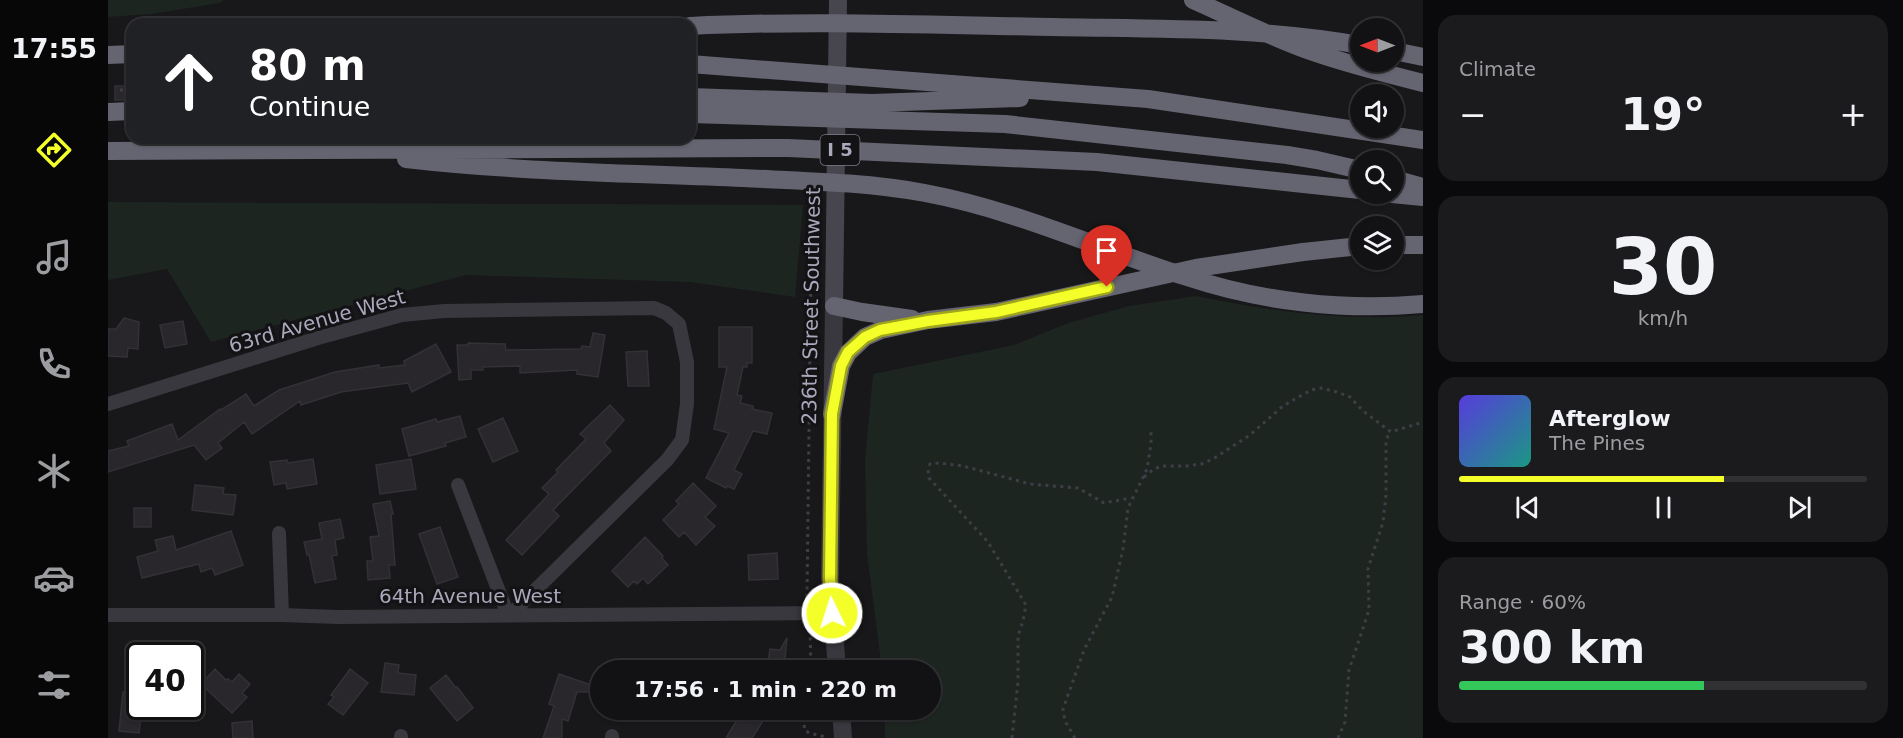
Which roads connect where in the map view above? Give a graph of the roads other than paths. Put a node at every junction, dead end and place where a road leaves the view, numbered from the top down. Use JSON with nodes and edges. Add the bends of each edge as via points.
{"nodes":[{"id":1,"x":838,"y":0,"type":"edge"},
{"id":2,"x":1193,"y":0,"type":"edge"},
{"id":3,"x":696,"y":26,"type":"edge"},
{"id":4,"x":1350,"y":43,"type":"edge"},
{"id":5,"x":1404,"y":53,"type":"edge"},
{"id":6,"x":126,"y":56,"type":"edge"},
{"id":7,"x":108,"y":57,"type":"edge"},
{"id":8,"x":1423,"y":57,"type":"edge"},
{"id":9,"x":696,"y":64,"type":"edge"},
{"id":10,"x":1422,"y":82,"type":"edge"},
{"id":11,"x":1109,"y":96,"type":"junction"},
{"id":12,"x":696,"y":97,"type":"edge"},
{"id":13,"x":126,"y":111,"type":"edge"},
{"id":14,"x":108,"y":112,"type":"edge"},
{"id":15,"x":696,"y":114,"type":"edge"},
{"id":16,"x":1423,"y":140,"type":"edge"},
{"id":17,"x":317,"y":150,"type":"junction"},
{"id":18,"x":108,"y":151,"type":"edge"},
{"id":19,"x":1350,"y":168,"type":"edge"},
{"id":20,"x":1404,"y":182,"type":"edge"},
{"id":21,"x":1423,"y":187,"type":"edge"},
{"id":22,"x":1350,"y":189,"type":"edge"},
{"id":23,"x":1404,"y":195,"type":"edge"},
{"id":24,"x":1423,"y":197,"type":"edge"},
{"id":25,"x":1404,"y":245,"type":"edge"},
{"id":26,"x":1423,"y":245,"type":"edge"},
{"id":27,"x":1350,"y":247,"type":"edge"},
{"id":28,"x":1423,"y":304,"type":"edge"},
{"id":29,"x":834,"y":306,"type":"junction"},
{"id":30,"x":928,"y":321,"type":"junction"},
{"id":31,"x":108,"y":404,"type":"edge"},
{"id":32,"x":832,"y":414,"type":"junction"},
{"id":33,"x":458,"y":485,"type":"dead end"},
{"id":34,"x":279,"y":533,"type":"dead end"},
{"id":35,"x":832,"y":613,"type":"junction"},
{"id":36,"x":108,"y":615,"type":"edge"},
{"id":37,"x":282,"y":615,"type":"junction"},
{"id":38,"x":509,"y":615,"type":"junction"},
{"id":39,"x":836,"y":660,"type":"edge"},
{"id":40,"x":842,"y":720,"type":"edge"},
{"id":41,"x":843,"y":738,"type":"edge"}],
"edges":[{"from":1,"to":29,"type":"main road","name":"236th Street Southwest"},
{"from":2,"to":10,"type":"highway","via":[[1315,53]]},
{"from":3,"to":4,"type":"highway","via":[[911,24],[1163,29],[1276,33]]},
{"from":5,"to":8,"type":"highway"},
{"from":6,"to":7,"type":"highway"},
{"from":9,"to":11,"type":"highway"},
{"from":11,"to":12,"type":"highway","via":[[872,103]]},
{"from":11,"to":16,"type":"highway"},
{"from":13,"to":14,"type":"highway"},
{"from":15,"to":19,"type":"highway","via":[[1005,124],[1287,155]]},
{"from":17,"to":18,"type":"highway","number":"I 5"},
{"from":17,"to":22,"type":"highway","number":"I 5","via":[[800,148],[1097,162]]},
{"from":17,"to":28,"type":"highway","via":[[468,166],[894,188],[990,208],[1188,278],[1243,292],[1353,306]]},
{"from":20,"to":21,"type":"highway"},
{"from":23,"to":24,"type":"highway"},
{"from":25,"to":26,"type":"highway"},
{"from":27,"to":30,"type":"highway","via":[[1196,268],[996,312]]},
{"from":29,"to":30,"type":"highway"},
{"from":29,"to":32,"type":"street","name":"236th Street Southwest"},
{"from":30,"to":32,"type":"highway","via":[[880,330],[856,343],[841,366]]},
{"from":31,"to":38,"type":"street","name":"63rd Avenue West","via":[[402,315],[615,308],[654,308],[666,313],[679,324],[687,362],[682,440],[620,508]]},
{"from":32,"to":35,"type":"street","name":"236th Street Southwest"},
{"from":33,"to":38,"type":"street"},
{"from":34,"to":37,"type":"street"},
{"from":35,"to":38,"type":"street","name":"64th Avenue West"},
{"from":35,"to":39,"type":"street","name":"236th Street Southwest"},
{"from":36,"to":37,"type":"street","name":"64th Avenue West"},
{"from":37,"to":38,"type":"street","name":"64th Avenue West"},
{"from":40,"to":41,"type":"street"}]}
